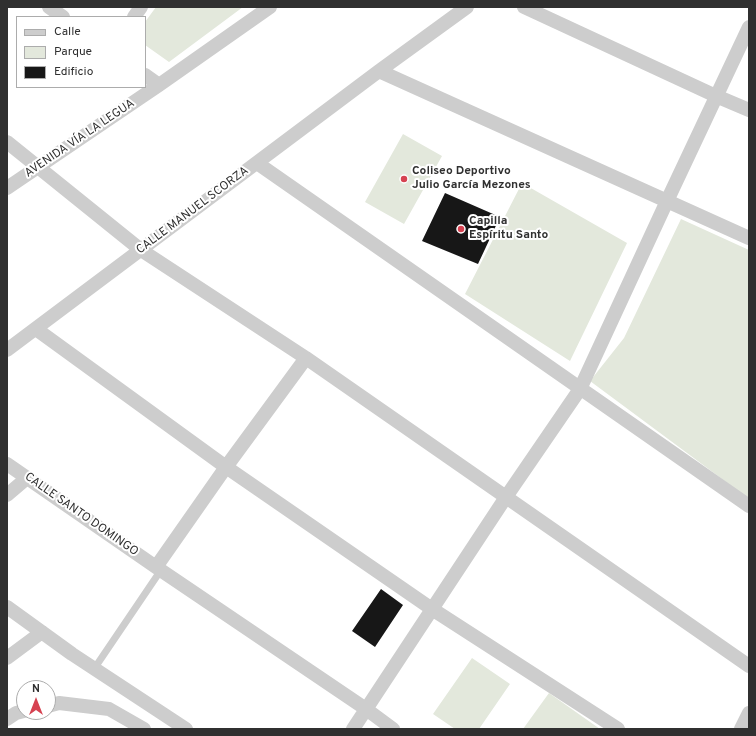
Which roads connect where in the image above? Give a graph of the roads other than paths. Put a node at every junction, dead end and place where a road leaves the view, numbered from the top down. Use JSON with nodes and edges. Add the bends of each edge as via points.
{"nodes":[{"id":1,"x":49,"y":7,"type":"edge"},
{"id":2,"x":141,"y":7,"type":"edge"},
{"id":3,"x":270,"y":7,"type":"edge"},
{"id":4,"x":468,"y":7,"type":"edge"},
{"id":5,"x":524,"y":7,"type":"edge"},
{"id":6,"x":62,"y":16,"type":"edge"},
{"id":7,"x":135,"y":16,"type":"edge"},
{"id":8,"x":749,"y":27,"type":"edge"},
{"id":9,"x":379,"y":71,"type":"junction"},
{"id":10,"x":146,"y":76,"type":"edge"},
{"id":11,"x":159,"y":85,"type":"junction"},
{"id":12,"x":716,"y":96,"type":"junction"},
{"id":13,"x":749,"y":110,"type":"edge"},
{"id":14,"x":7,"y":142,"type":"edge"},
{"id":15,"x":257,"y":163,"type":"junction"},
{"id":16,"x":38,"y":166,"type":"junction"},
{"id":17,"x":7,"y":188,"type":"edge"},
{"id":18,"x":666,"y":201,"type":"junction"},
{"id":19,"x":749,"y":238,"type":"edge"},
{"id":20,"x":141,"y":250,"type":"junction"},
{"id":21,"x":36,"y":329,"type":"junction"},
{"id":22,"x":7,"y":350,"type":"edge"},
{"id":23,"x":306,"y":358,"type":"junction"},
{"id":24,"x":580,"y":389,"type":"junction"},
{"id":25,"x":7,"y":464,"type":"edge"},
{"id":26,"x":226,"y":467,"type":"junction"},
{"id":27,"x":27,"y":478,"type":"junction"},
{"id":28,"x":7,"y":495,"type":"edge"},
{"id":29,"x":506,"y":497,"type":"junction"},
{"id":30,"x":749,"y":506,"type":"edge"},
{"id":31,"x":158,"y":569,"type":"junction"},
{"id":32,"x":7,"y":607,"type":"edge"},
{"id":33,"x":432,"y":609,"type":"junction"},
{"id":34,"x":42,"y":632,"type":"junction"},
{"id":35,"x":7,"y":658,"type":"edge"},
{"id":36,"x":749,"y":666,"type":"edge"},
{"id":37,"x":94,"y":668,"type":"junction"},
{"id":38,"x":56,"y":704,"type":"edge"},
{"id":39,"x":366,"y":709,"type":"junction"},
{"id":40,"x":16,"y":713,"type":"edge"},
{"id":41,"x":749,"y":713,"type":"edge"},
{"id":42,"x":7,"y":719,"type":"edge"},
{"id":43,"x":144,"y":729,"type":"edge"},
{"id":44,"x":186,"y":729,"type":"edge"},
{"id":45,"x":352,"y":729,"type":"edge"},
{"id":46,"x":393,"y":729,"type":"edge"},
{"id":47,"x":618,"y":729,"type":"edge"},
{"id":48,"x":741,"y":729,"type":"edge"}],
"edges":[{"from":1,"to":6,"type":"street"},
{"from":2,"to":7,"type":"street"},
{"from":3,"to":11,"type":"street","name":"AVENIDA VÍA LA LEGUA"},
{"from":4,"to":9,"type":"street","name":"CALLE MANUEL SCORZA"},
{"from":5,"to":12,"type":"street"},
{"from":8,"to":12,"type":"street"},
{"from":9,"to":15,"type":"street","name":"CALLE MANUEL SCORZA"},
{"from":9,"to":18,"type":"street"},
{"from":10,"to":11,"type":"street"},
{"from":11,"to":16,"type":"street","name":"AVENIDA VÍA LA LEGUA"},
{"from":12,"to":13,"type":"street"},
{"from":12,"to":18,"type":"street"},
{"from":14,"to":16,"type":"street"},
{"from":15,"to":20,"type":"street","name":"CALLE MANUEL SCORZA"},
{"from":15,"to":24,"type":"street"},
{"from":16,"to":17,"type":"street","name":"AVENIDA VÍA LA LEGUA"},
{"from":16,"to":20,"type":"street"},
{"from":18,"to":19,"type":"street"},
{"from":18,"to":24,"type":"street"},
{"from":20,"to":21,"type":"street","name":"CALLE MANUEL SCORZA"},
{"from":20,"to":23,"type":"street"},
{"from":21,"to":22,"type":"street","name":"CALLE MANUEL SCORZA"},
{"from":21,"to":26,"type":"street"},
{"from":23,"to":26,"type":"street"},
{"from":23,"to":29,"type":"street"},
{"from":24,"to":29,"type":"street"},
{"from":24,"to":30,"type":"street"},
{"from":25,"to":27,"type":"street","name":"CALLE SANTO DOMINGO"},
{"from":26,"to":31,"type":"street"},
{"from":26,"to":33,"type":"street"},
{"from":27,"to":28,"type":"street"},
{"from":27,"to":31,"type":"street","name":"CALLE SANTO DOMINGO"},
{"from":29,"to":33,"type":"street"},
{"from":29,"to":36,"type":"street"},
{"from":31,"to":37,"type":"lane"},
{"from":31,"to":39,"type":"street","name":"CALLE SANTO DOMINGO"},
{"from":32,"to":34,"type":"street"},
{"from":33,"to":39,"type":"street"},
{"from":33,"to":47,"type":"street"},
{"from":34,"to":35,"type":"street"},
{"from":34,"to":37,"type":"street"},
{"from":37,"to":44,"type":"street"},
{"from":38,"to":43,"type":"street","via":[[110,709]]},
{"from":39,"to":45,"type":"street"},
{"from":39,"to":46,"type":"street","name":"CALLE SANTO DOMINGO"},
{"from":40,"to":42,"type":"street"},
{"from":41,"to":48,"type":"street"}]}
